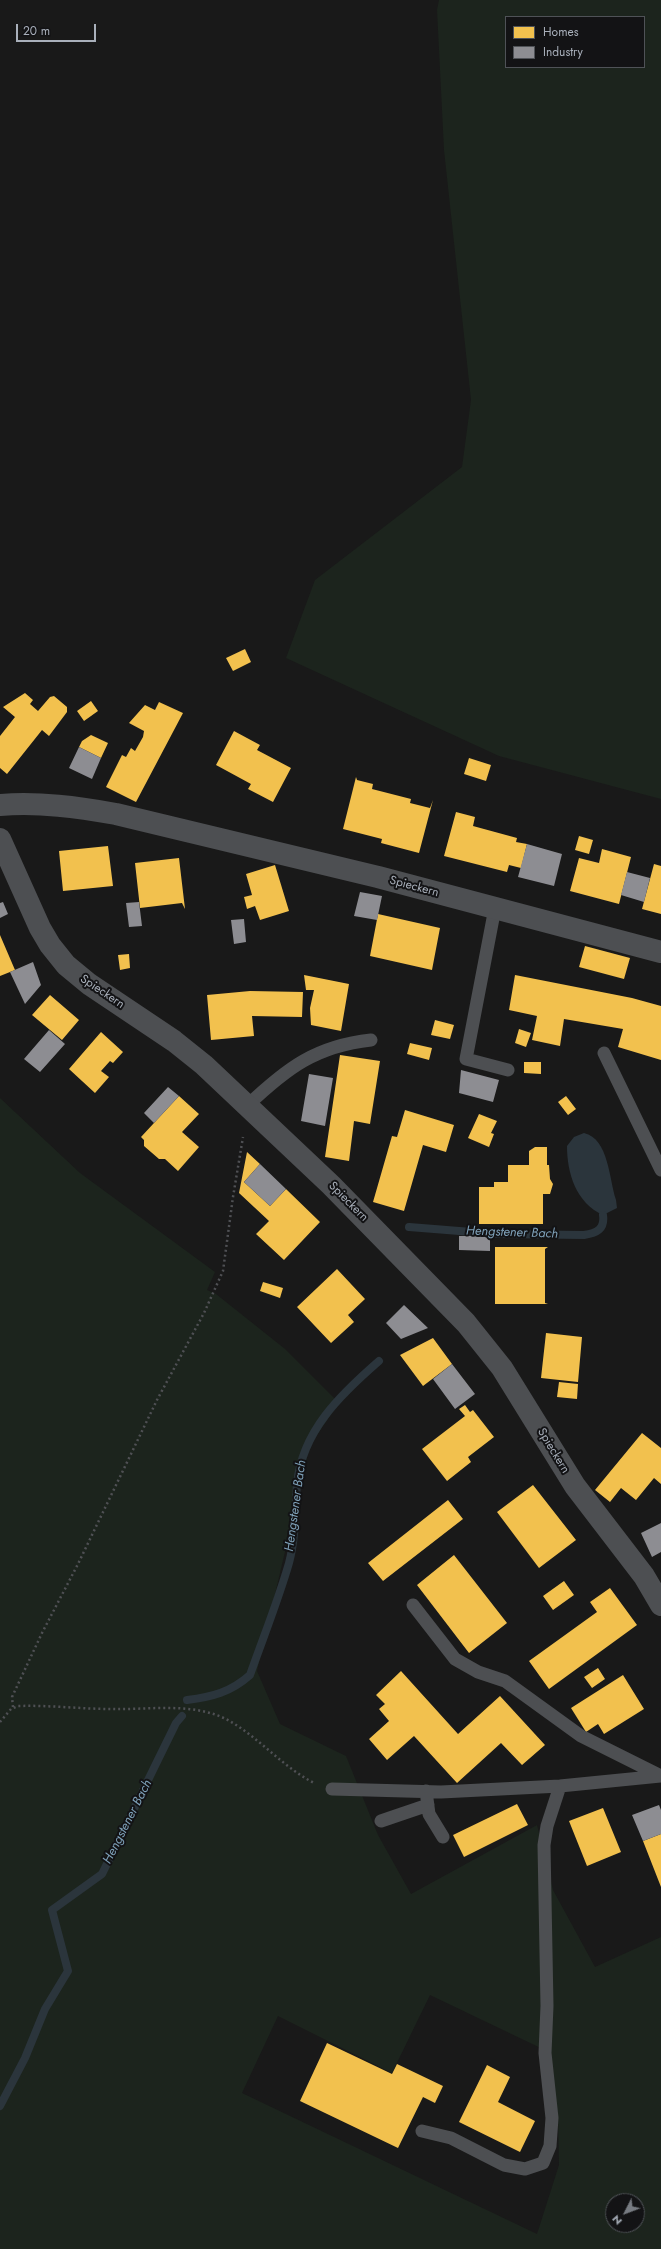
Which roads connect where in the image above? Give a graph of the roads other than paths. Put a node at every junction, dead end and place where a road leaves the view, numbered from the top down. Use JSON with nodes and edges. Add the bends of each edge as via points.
{"nodes":[{"id":1,"x":0,"y":804,"type":"edge"},
{"id":2,"x":0,"y":839,"type":"edge"},
{"id":3,"x":495,"y":908,"type":"junction"},
{"id":4,"x":661,"y":952,"type":"edge"},
{"id":5,"x":371,"y":1040,"type":"dead end"},
{"id":6,"x":604,"y":1052,"type":"dead end"},
{"id":7,"x":508,"y":1070,"type":"dead end"},
{"id":8,"x":253,"y":1110,"type":"junction"},
{"id":9,"x":661,"y":1170,"type":"edge"},
{"id":10,"x":413,"y":1605,"type":"dead end"},
{"id":11,"x":661,"y":1605,"type":"edge"},
{"id":12,"x":661,"y":1776,"type":"edge"},
{"id":13,"x":560,"y":1786,"type":"junction"},
{"id":14,"x":332,"y":1789,"type":"road end"},
{"id":15,"x":426,"y":1791,"type":"junction"},
{"id":16,"x":428,"y":1805,"type":"junction"},
{"id":17,"x":381,"y":1821,"type":"dead end"},
{"id":18,"x":443,"y":1837,"type":"dead end"},
{"id":19,"x":422,"y":2131,"type":"dead end"}],
"edges":[{"from":1,"to":3,"type":"street","name":"Spieckern","via":[[72,806],[116,814]]},
{"from":2,"to":8,"type":"street","name":"Spieckern","via":[[40,928],[66,965],[89,984],[174,1041]]},
{"from":3,"to":4,"type":"street","name":"Spieckern"},
{"from":3,"to":7,"type":"lane","via":[[466,1059]]},
{"from":5,"to":8,"type":"lane","via":[[347,1042],[304,1059],[276,1079]]},
{"from":6,"to":9,"type":"lane"},
{"from":8,"to":11,"type":"street","name":"Spieckern","via":[[347,1201],[487,1347],[575,1486],[639,1570]]},
{"from":10,"to":12,"type":"lane","via":[[455,1658],[478,1672],[505,1681],[581,1736]]},
{"from":12,"to":13,"type":"lane"},
{"from":13,"to":15,"type":"lane"},
{"from":13,"to":19,"type":"lane","via":[[546,1826],[543,1864],[547,2006],[545,2053],[552,2118],[550,2146],[543,2163],[525,2169],[504,2165],[451,2138]]},
{"from":14,"to":15,"type":"lane"},
{"from":15,"to":16,"type":"lane"},
{"from":16,"to":17,"type":"lane"},
{"from":16,"to":18,"type":"lane","via":[[429,1814]]}]}
